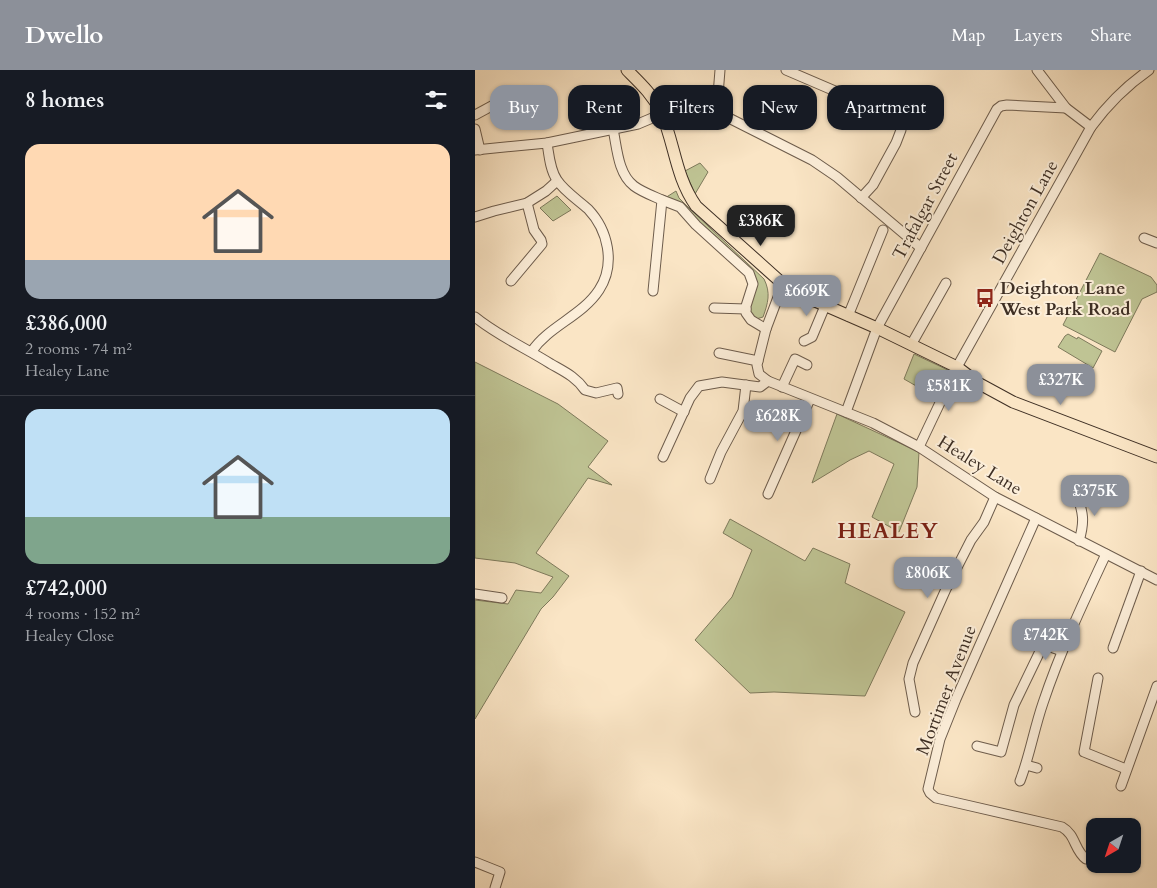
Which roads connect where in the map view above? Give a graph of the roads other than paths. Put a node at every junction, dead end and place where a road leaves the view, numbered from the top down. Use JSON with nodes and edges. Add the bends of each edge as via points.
{"nodes":[{"id":1,"x":627,"y":70,"type":"edge"},
{"id":2,"x":720,"y":70,"type":"edge"},
{"id":3,"x":785,"y":70,"type":"edge"},
{"id":4,"x":1037,"y":70,"type":"edge"},
{"id":5,"x":1149,"y":70,"type":"edge"},
{"id":6,"x":719,"y":85,"type":"edge"},
{"id":7,"x":650,"y":93,"type":"edge"},
{"id":8,"x":490,"y":107,"type":"edge"},
{"id":9,"x":1066,"y":108,"type":"junction"},
{"id":10,"x":475,"y":115,"type":"edge"},
{"id":11,"x":733,"y":120,"type":"edge"},
{"id":12,"x":1091,"y":127,"type":"junction"},
{"id":13,"x":475,"y":129,"type":"edge"},
{"id":14,"x":608,"y":130,"type":"edge"},
{"id":15,"x":613,"y":130,"type":"edge"},
{"id":16,"x":666,"y":130,"type":"edge"},
{"id":17,"x":547,"y":143,"type":"junction"},
{"id":18,"x":478,"y":150,"type":"edge"},
{"id":19,"x":557,"y":180,"type":"junction"},
{"id":20,"x":861,"y":198,"type":"junction"},
{"id":21,"x":662,"y":200,"type":"junction"},
{"id":22,"x":527,"y":203,"type":"junction"},
{"id":23,"x":475,"y":217,"type":"edge"},
{"id":24,"x":883,"y":230,"type":"dead end"},
{"id":25,"x":1144,"y":238,"type":"dead end"},
{"id":26,"x":1157,"y":243,"type":"edge"},
{"id":27,"x":921,"y":248,"type":"junction"},
{"id":28,"x":511,"y":281,"type":"dead end"},
{"id":29,"x":946,"y":283,"type":"dead end"},
{"id":30,"x":783,"y":284,"type":"junction"},
{"id":31,"x":653,"y":291,"type":"dead end"},
{"id":32,"x":825,"y":306,"type":"junction"},
{"id":33,"x":714,"y":308,"type":"dead end"},
{"id":34,"x":746,"y":309,"type":"junction"},
{"id":35,"x":848,"y":316,"type":"junction"},
{"id":36,"x":475,"y":317,"type":"edge"},
{"id":37,"x":877,"y":328,"type":"junction"},
{"id":38,"x":766,"y":329,"type":"junction"},
{"id":39,"x":804,"y":341,"type":"dead end"},
{"id":40,"x":911,"y":345,"type":"junction"},
{"id":41,"x":531,"y":351,"type":"junction"},
{"id":42,"x":758,"y":361,"type":"junction"},
{"id":43,"x":717,"y":363,"type":"dead end"},
{"id":44,"x":807,"y":365,"type":"dead end"},
{"id":45,"x":957,"y":367,"type":"junction"},
{"id":46,"x":768,"y":381,"type":"junction"},
{"id":47,"x":746,"y":385,"type":"junction"},
{"id":48,"x":782,"y":387,"type":"junction"},
{"id":49,"x":619,"y":394,"type":"dead end"},
{"id":50,"x":660,"y":399,"type":"dead end"},
{"id":51,"x":810,"y":399,"type":"junction"},
{"id":52,"x":684,"y":412,"type":"junction"},
{"id":53,"x":846,"y":412,"type":"junction"},
{"id":54,"x":919,"y":447,"type":"junction"},
{"id":55,"x":663,"y":457,"type":"dead end"},
{"id":56,"x":1157,"y":457,"type":"edge"},
{"id":57,"x":709,"y":479,"type":"dead end"},
{"id":58,"x":768,"y":494,"type":"dead end"},
{"id":59,"x":1077,"y":494,"type":"dead end"},
{"id":60,"x":995,"y":497,"type":"junction"},
{"id":61,"x":1036,"y":518,"type":"junction"},
{"id":62,"x":1079,"y":541,"type":"junction"},
{"id":63,"x":1106,"y":554,"type":"junction"},
{"id":64,"x":1141,"y":571,"type":"junction"},
{"id":65,"x":1157,"y":580,"type":"edge"},
{"id":66,"x":475,"y":594,"type":"edge"},
{"id":67,"x":502,"y":598,"type":"dead end"},
{"id":68,"x":1022,"y":637,"type":"dead end"},
{"id":69,"x":1043,"y":645,"type":"junction"},
{"id":70,"x":1113,"y":648,"type":"dead end"},
{"id":71,"x":1062,"y":651,"type":"junction"},
{"id":72,"x":1098,"y":678,"type":"dead end"},
{"id":73,"x":1157,"y":686,"type":"edge"},
{"id":74,"x":915,"y":712,"type":"dead end"},
{"id":75,"x":977,"y":746,"type":"dead end"},
{"id":76,"x":1026,"y":765,"type":"junction"},
{"id":77,"x":1037,"y":768,"type":"dead end"},
{"id":78,"x":1126,"y":769,"type":"junction"},
{"id":79,"x":1021,"y":781,"type":"dead end"},
{"id":80,"x":1121,"y":786,"type":"dead end"},
{"id":81,"x":1085,"y":859,"type":"dead end"},
{"id":82,"x":475,"y":862,"type":"edge"},
{"id":83,"x":495,"y":888,"type":"edge"}],
"edges":[{"from":1,"to":7,"type":"main road"},
{"from":2,"to":6,"type":"street"},
{"from":3,"to":20,"type":"street","via":[[900,121],[901,130],[896,143],[873,185]]},
{"from":4,"to":9,"type":"street"},
{"from":5,"to":12,"type":"street","name":"Deighton Lane","via":[[1108,105]]},
{"from":8,"to":10,"type":"street"},
{"from":9,"to":12,"type":"street"},
{"from":9,"to":27,"type":"street","name":"Trafalgar Street","via":[[1007,105],[997,109]]},
{"from":11,"to":20,"type":"street","via":[[812,160]]},
{"from":12,"to":45,"type":"street","name":"Deighton Lane"},
{"from":13,"to":18,"type":"street"},
{"from":14,"to":17,"type":"street"},
{"from":15,"to":21,"type":"street","via":[[620,166],[627,179],[639,190]]},
{"from":16,"to":30,"type":"main road","via":[[680,176],[696,206]]},
{"from":17,"to":18,"type":"street"},
{"from":17,"to":19,"type":"street"},
{"from":19,"to":22,"type":"street"},
{"from":19,"to":41,"type":"street","via":[[598,220],[607,242],[609,261],[604,282],[592,299]]},
{"from":20,"to":27,"type":"street"},
{"from":21,"to":31,"type":"street"},
{"from":21,"to":34,"type":"street","via":[[680,207],[749,273],[753,284]]},
{"from":22,"to":23,"type":"street"},
{"from":22,"to":28,"type":"street","via":[[534,230],[542,244]]},
{"from":24,"to":35,"type":"street"},
{"from":25,"to":26,"type":"street"},
{"from":27,"to":37,"type":"street","name":"Trafalgar Street"},
{"from":29,"to":40,"type":"street"},
{"from":30,"to":32,"type":"main road"},
{"from":30,"to":38,"type":"street"},
{"from":32,"to":35,"type":"main road"},
{"from":32,"to":39,"type":"street","via":[[812,337]]},
{"from":33,"to":34,"type":"street"},
{"from":34,"to":38,"type":"street","via":[[751,320]]},
{"from":35,"to":37,"type":"main road"},
{"from":36,"to":41,"type":"street"},
{"from":37,"to":40,"type":"main road"},
{"from":37,"to":53,"type":"street","name":"Trafalgar Street"},
{"from":38,"to":42,"type":"street"},
{"from":40,"to":45,"type":"main road"},
{"from":41,"to":49,"type":"street","via":[[578,380],[585,390],[596,393],[617,388]]},
{"from":42,"to":43,"type":"street","via":[[719,351]]},
{"from":42,"to":46,"type":"street","via":[[759,374]]},
{"from":44,"to":48,"type":"street","via":[[795,358]]},
{"from":45,"to":54,"type":"street","name":"Deighton Lane"},
{"from":45,"to":56,"type":"main road","via":[[1013,402]]},
{"from":46,"to":47,"type":"street","via":[[759,387]]},
{"from":46,"to":48,"type":"street","name":"Healey Lane"},
{"from":47,"to":52,"type":"street","via":[[721,382],[699,386]]},
{"from":47,"to":57,"type":"street","via":[[743,411]]},
{"from":48,"to":51,"type":"street","name":"Healey Lane"},
{"from":50,"to":52,"type":"street"},
{"from":51,"to":53,"type":"street","name":"Healey Lane"},
{"from":51,"to":58,"type":"street"},
{"from":52,"to":55,"type":"street"},
{"from":53,"to":54,"type":"street","name":"Healey Lane"},
{"from":54,"to":60,"type":"street","name":"Healey Lane"},
{"from":59,"to":62,"type":"street","via":[[1083,513]]},
{"from":60,"to":61,"type":"street","name":"Healey Lane"},
{"from":60,"to":74,"type":"street","via":[[950,581],[913,663],[909,679]]},
{"from":61,"to":62,"type":"street","name":"Healey Lane"},
{"from":61,"to":81,"type":"street","name":"Mortimer Avenue","via":[[956,700],[928,788],[936,798],[1061,827],[1073,836],[1079,855]]},
{"from":62,"to":63,"type":"street","name":"Healey Lane"},
{"from":63,"to":64,"type":"street","name":"Healey Lane"},
{"from":63,"to":71,"type":"street"},
{"from":64,"to":65,"type":"street","name":"Healey Lane"},
{"from":64,"to":70,"type":"street"},
{"from":66,"to":67,"type":"street"},
{"from":68,"to":69,"type":"street"},
{"from":69,"to":71,"type":"street"},
{"from":69,"to":75,"type":"street","via":[[1014,704],[1001,752]]},
{"from":71,"to":76,"type":"street","via":[[1042,705]]},
{"from":72,"to":78,"type":"street","via":[[1083,752]]},
{"from":73,"to":78,"type":"street"},
{"from":76,"to":77,"type":"street"},
{"from":76,"to":79,"type":"street"},
{"from":78,"to":80,"type":"street"},
{"from":82,"to":83,"type":"street","via":[[500,872]]}]}
